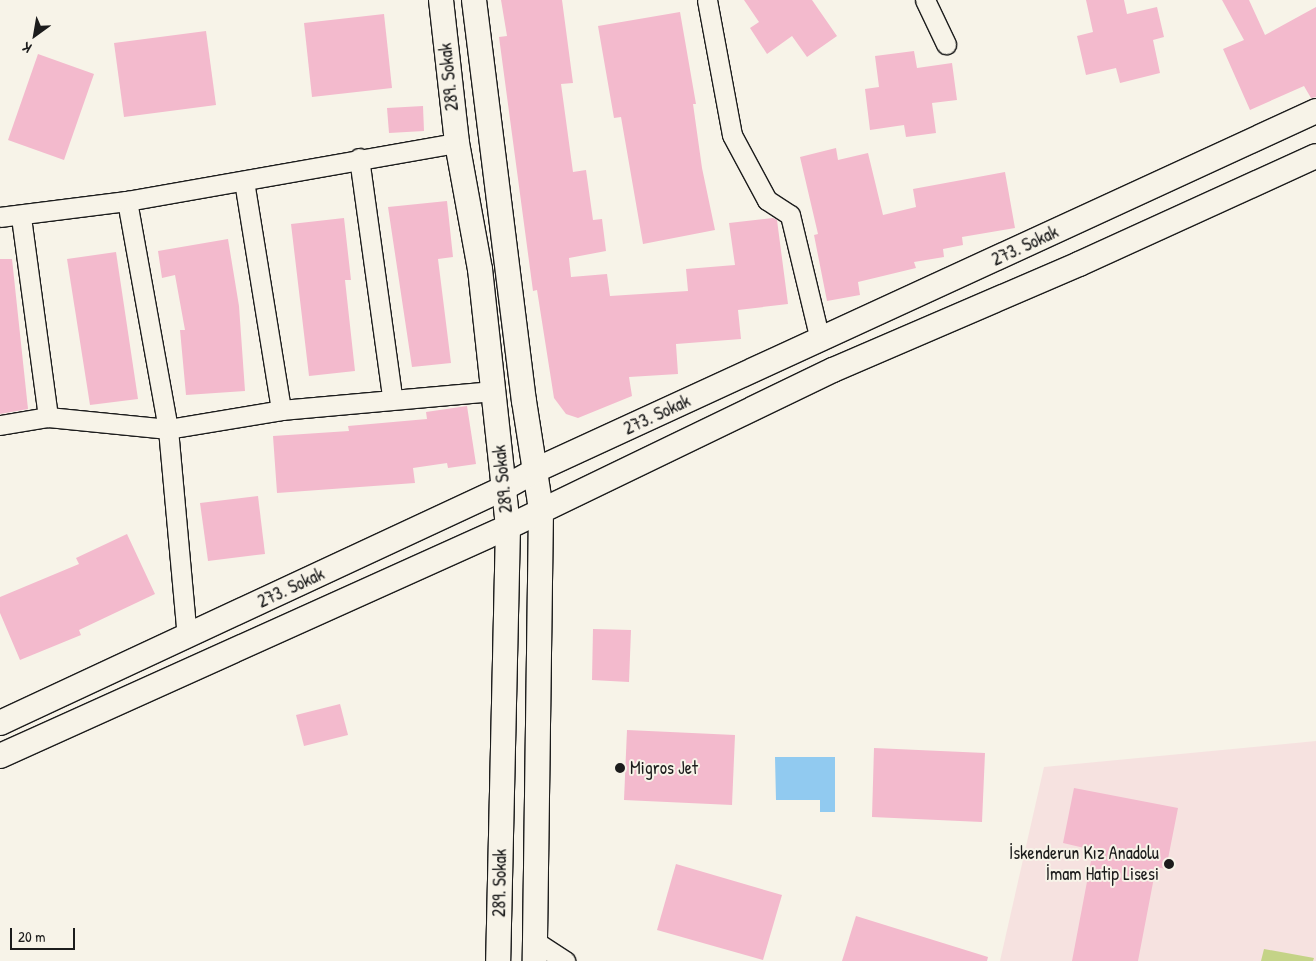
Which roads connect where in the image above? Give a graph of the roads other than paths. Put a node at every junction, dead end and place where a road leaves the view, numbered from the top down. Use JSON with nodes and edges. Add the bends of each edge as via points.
{"nodes":[{"id":1,"x":441,"y":0,"type":"edge"},
{"id":2,"x":474,"y":0,"type":"edge"},
{"id":3,"x":707,"y":0,"type":"edge"},
{"id":4,"x":924,"y":0,"type":"edge"},
{"id":5,"x":946,"y":44,"type":"dead end"},
{"id":6,"x":1316,"y":111,"type":"edge"},
{"id":7,"x":457,"y":143,"type":"junction"},
{"id":8,"x":1316,"y":156,"type":"edge"},
{"id":9,"x":360,"y":158,"type":"junction"},
{"id":10,"x":244,"y":181,"type":"junction"},
{"id":11,"x":127,"y":201,"type":"junction"},
{"id":12,"x":0,"y":217,"type":"edge"},
{"id":13,"x":21,"y":217,"type":"junction"},
{"id":14,"x":820,"y":340,"type":"junction"},
{"id":15,"x":494,"y":391,"type":"junction"},
{"id":16,"x":392,"y":397,"type":"junction"},
{"id":17,"x":281,"y":410,"type":"junction"},
{"id":18,"x":48,"y":417,"type":"junction"},
{"id":19,"x":0,"y":425,"type":"edge"},
{"id":20,"x":168,"y":429,"type":"junction"},
{"id":21,"x":536,"y":470,"type":"junction"},
{"id":22,"x":504,"y":488,"type":"junction"},
{"id":23,"x":541,"y":510,"type":"junction"},
{"id":24,"x":508,"y":527,"type":"junction"},
{"id":25,"x":187,"y":636,"type":"junction"},
{"id":26,"x":0,"y":723,"type":"edge"},
{"id":27,"x":0,"y":756,"type":"edge"},
{"id":28,"x":536,"y":952,"type":"edge"},
{"id":29,"x":498,"y":961,"type":"edge"},
{"id":30,"x":565,"y":961,"type":"edge"}],
"edges":[{"from":1,"to":7,"type":"street","name":"289. Sokak"},
{"from":2,"to":21,"type":"street","via":[[524,401]]},
{"from":3,"to":14,"type":"street","via":[[732,134],[767,200],[790,216]]},
{"from":4,"to":5,"type":"street"},
{"from":6,"to":14,"type":"street","name":"273. Sokak"},
{"from":7,"to":9,"type":"street"},
{"from":7,"to":15,"type":"street","name":"289. Sokak","via":[[480,269]]},
{"from":8,"to":23,"type":"street","name":"273. Sokak","via":[[1079,264],[833,370]]},
{"from":9,"to":10,"type":"street"},
{"from":9,"to":16,"type":"street"},
{"from":10,"to":11,"type":"street"},
{"from":10,"to":17,"type":"street"},
{"from":11,"to":13,"type":"street"},
{"from":11,"to":20,"type":"street"},
{"from":12,"to":13,"type":"street"},
{"from":13,"to":18,"type":"street"},
{"from":14,"to":21,"type":"street","name":"273. Sokak"},
{"from":15,"to":16,"type":"street"},
{"from":15,"to":22,"type":"street","name":"289. Sokak"},
{"from":16,"to":17,"type":"street"},
{"from":17,"to":20,"type":"street"},
{"from":18,"to":19,"type":"street"},
{"from":18,"to":20,"type":"street"},
{"from":20,"to":25,"type":"street"},
{"from":21,"to":22,"type":"street","name":"273. Sokak"},
{"from":21,"to":23,"type":"street"},
{"from":22,"to":24,"type":"street","name":"289. Sokak"},
{"from":22,"to":25,"type":"street","name":"273. Sokak"},
{"from":23,"to":24,"type":"street","name":"273. Sokak"},
{"from":23,"to":28,"type":"street"},
{"from":24,"to":27,"type":"street","name":"273. Sokak"},
{"from":24,"to":29,"type":"street","name":"289. Sokak"},
{"from":25,"to":26,"type":"street","name":"273. Sokak"},
{"from":28,"to":30,"type":"street"}]}
